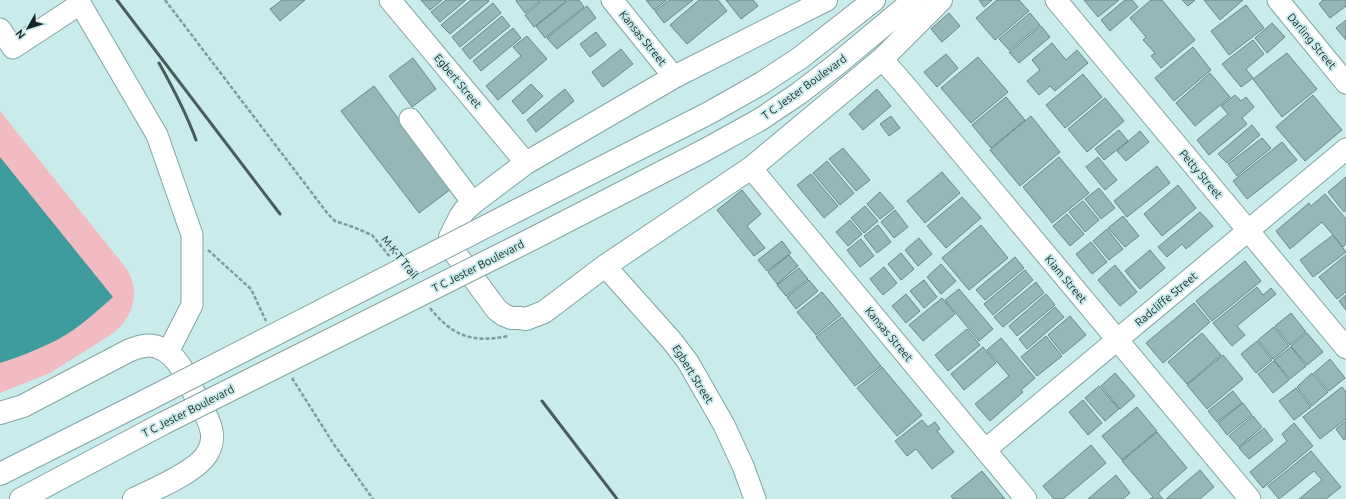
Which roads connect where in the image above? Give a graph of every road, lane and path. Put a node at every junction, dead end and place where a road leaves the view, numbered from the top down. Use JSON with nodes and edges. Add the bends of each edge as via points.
{"nodes":[{"id":1,"x":165,"y":0,"type":"edge"},
{"id":2,"x":390,"y":0,"type":"edge"},
{"id":3,"x":612,"y":0,"type":"edge"},
{"id":4,"x":826,"y":0,"type":"edge"},
{"id":5,"x":874,"y":0,"type":"edge"},
{"id":6,"x":914,"y":0,"type":"edge"},
{"id":7,"x":941,"y":0,"type":"edge"},
{"id":8,"x":1056,"y":0,"type":"edge"},
{"id":9,"x":1278,"y":0,"type":"edge"},
{"id":10,"x":79,"y":2,"type":"edge"},
{"id":11,"x":0,"y":29,"type":"edge"},
{"id":12,"x":882,"y":59,"type":"junction"},
{"id":13,"x":674,"y":77,"type":"junction"},
{"id":14,"x":1346,"y":83,"type":"edge"},
{"id":15,"x":410,"y":118,"type":"dead end"},
{"id":16,"x":1346,"y":149,"type":"edge"},
{"id":17,"x":526,"y":163,"type":"junction"},
{"id":18,"x":751,"y":168,"type":"junction"},
{"id":19,"x":473,"y":203,"type":"junction"},
{"id":20,"x":1248,"y":230,"type":"junction"},
{"id":21,"x":393,"y":261,"type":"dead end"},
{"id":22,"x":605,"y":266,"type":"junction"},
{"id":23,"x":426,"y":304,"type":"dead end"},
{"id":24,"x":512,"y":335,"type":"dead end"},
{"id":25,"x":1117,"y":340,"type":"junction"},
{"id":26,"x":1346,"y":348,"type":"edge"},
{"id":27,"x":168,"y":352,"type":"junction"},
{"id":28,"x":0,"y":413,"type":"edge"},
{"id":29,"x":985,"y":450,"type":"junction"},
{"id":30,"x":0,"y":474,"type":"edge"},
{"id":31,"x":163,"y":493,"type":"edge"},
{"id":32,"x":21,"y":499,"type":"edge"},
{"id":33,"x":134,"y":499,"type":"edge"},
{"id":34,"x":755,"y":499,"type":"edge"},
{"id":35,"x":1026,"y":499,"type":"edge"},
{"id":36,"x":1250,"y":499,"type":"edge"}],
"edges":[{"from":1,"to":21,"type":"path","name":"M-K-T Trail","via":[[328,214],[335,221],[372,235]]},
{"from":2,"to":17,"type":"street","name":"Egbert Street"},
{"from":3,"to":13,"type":"street","name":"Kansas Street"},
{"from":4,"to":13,"type":"main road"},
{"from":5,"to":30,"type":"main road","bridge":true,"via":[[800,58],[702,117]]},
{"from":6,"to":32,"type":"main road","name":"T C Jester Boulevard","bridge":true,"via":[[836,65],[761,119],[532,239],[164,423]]},
{"from":7,"to":12,"type":"main road"},
{"from":8,"to":20,"type":"street","name":"Petty Street"},
{"from":9,"to":14,"type":"street","name":"Darling Street"},
{"from":10,"to":11,"type":"street","via":[[13,48]]},
{"from":10,"to":27,"type":"street","via":[[157,135],[192,235],[192,305]]},
{"from":12,"to":18,"type":"main road"},
{"from":12,"to":25,"type":"street","name":"Kiam Street"},
{"from":13,"to":17,"type":"main road"},
{"from":15,"to":19,"type":"street"},
{"from":16,"to":20,"type":"street","name":"Radcliffe Street"},
{"from":17,"to":19,"type":"main road"},
{"from":18,"to":22,"type":"main road"},
{"from":18,"to":29,"type":"street","name":"Kansas Street"},
{"from":19,"to":22,"type":"main road","via":[[464,211],[450,237],[450,243],[482,291],[504,315],[526,319],[544,312]]},
{"from":20,"to":25,"type":"street","name":"Radcliffe Street"},
{"from":20,"to":26,"type":"street","name":"Petty Street"},
{"from":22,"to":34,"type":"street","name":"Egbert Street","via":[[688,362],[724,425]]},
{"from":23,"to":24,"type":"path","via":[[447,327],[464,335],[486,339]]},
{"from":25,"to":29,"type":"street","name":"Radcliffe Street"},
{"from":25,"to":36,"type":"street","name":"Kiam Street"},
{"from":27,"to":28,"type":"main road","via":[[149,346],[130,350],[23,406]]},
{"from":27,"to":31,"type":"main road","via":[[181,368],[207,418],[212,436],[208,452],[200,463]]},
{"from":29,"to":35,"type":"street","name":"Kansas Street"},
{"from":31,"to":33,"type":"main road"}]}
